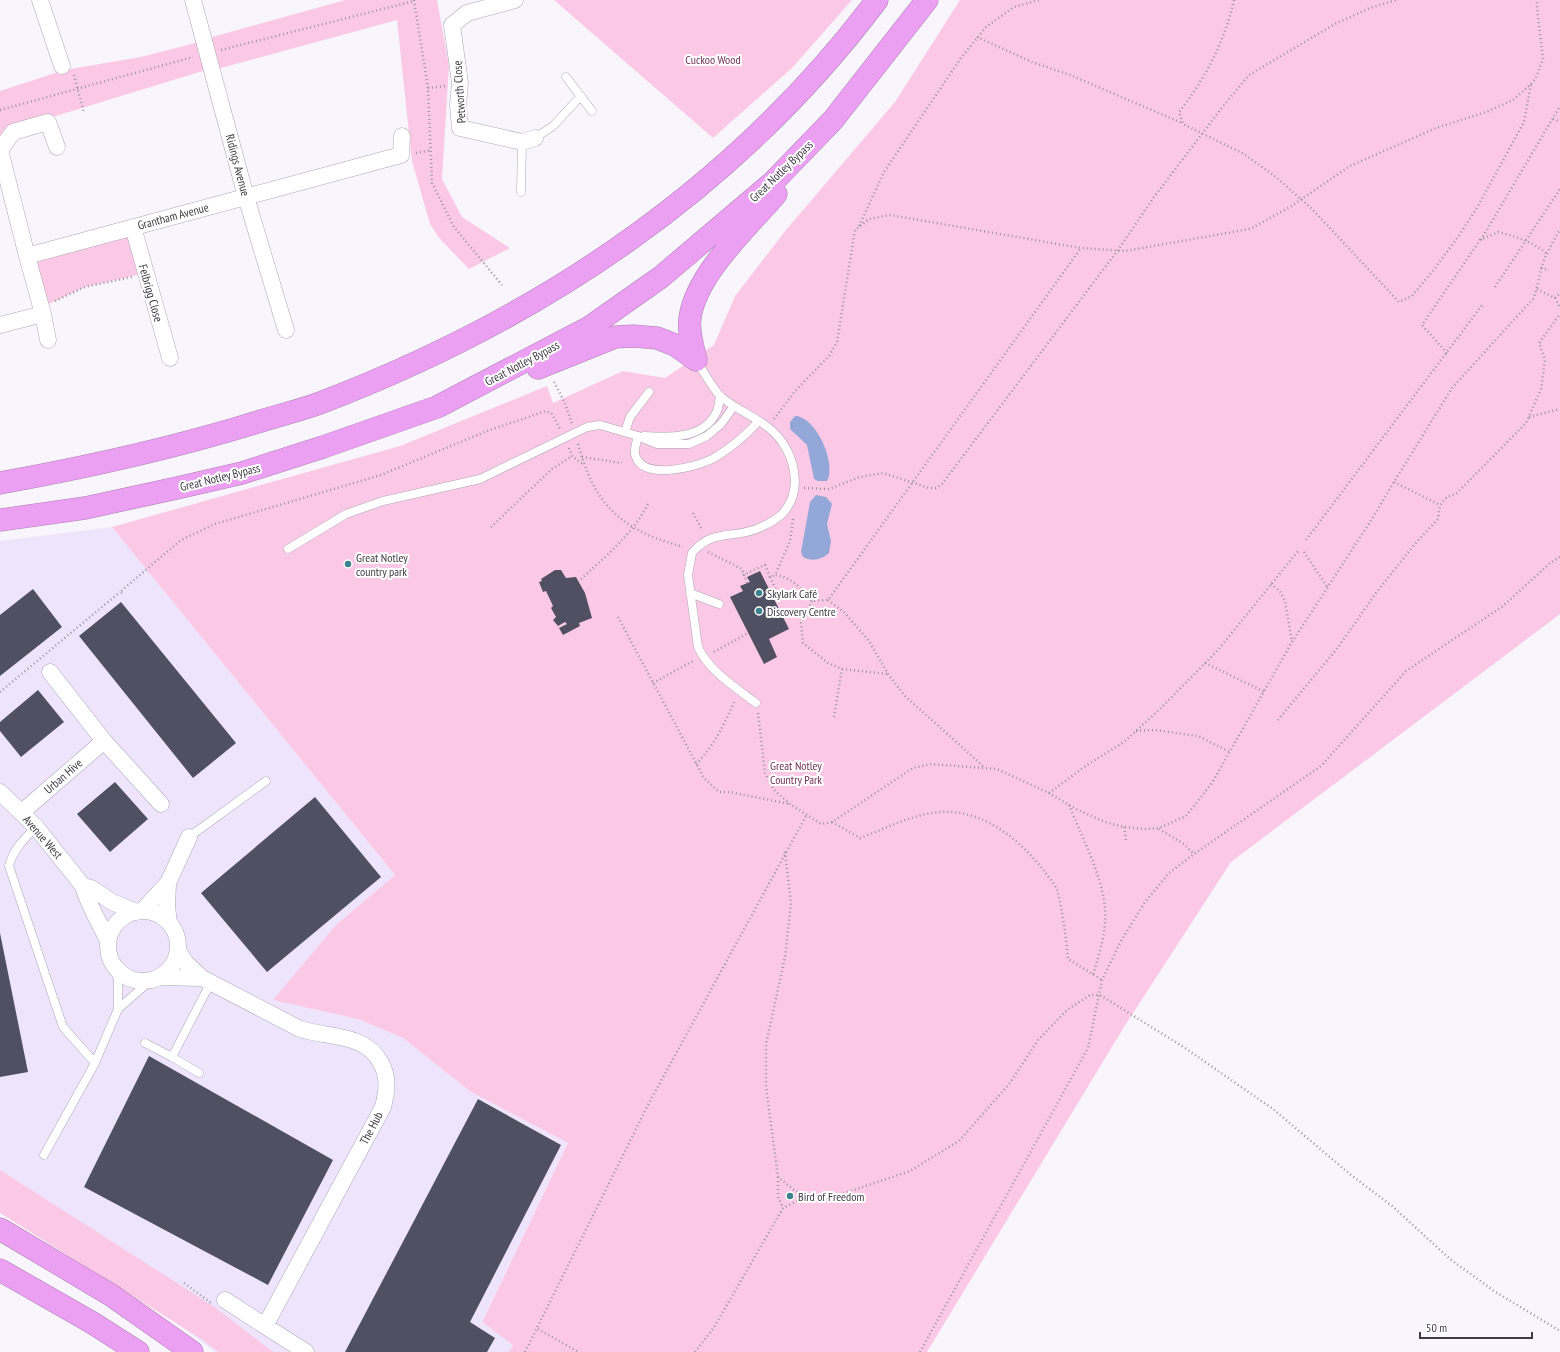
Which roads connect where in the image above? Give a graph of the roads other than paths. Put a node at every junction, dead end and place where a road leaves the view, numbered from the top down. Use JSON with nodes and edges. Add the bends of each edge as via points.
{"nodes":[{"id":1,"x":40,"y":0,"type":"edge"},
{"id":2,"x":193,"y":0,"type":"edge"},
{"id":3,"x":515,"y":0,"type":"edge"},
{"id":4,"x":877,"y":0,"type":"edge"},
{"id":5,"x":926,"y":0,"type":"edge"},
{"id":6,"x":67,"y":69,"type":"road end"},
{"id":7,"x":566,"y":77,"type":"dead end"},
{"id":8,"x":581,"y":96,"type":"junction"},
{"id":9,"x":592,"y":112,"type":"dead end"},
{"id":10,"x":833,"y":120,"type":"junction"},
{"id":11,"x":402,"y":136,"type":"dead end"},
{"id":12,"x":529,"y":140,"type":"junction"},
{"id":13,"x":57,"y":147,"type":"dead end"},
{"id":14,"x":0,"y":150,"type":"edge"},
{"id":15,"x":521,"y":192,"type":"dead end"},
{"id":16,"x":246,"y":197,"type":"junction"},
{"id":17,"x":133,"y":227,"type":"junction"},
{"id":18,"x":27,"y":256,"type":"junction"},
{"id":19,"x":41,"y":311,"type":"junction"},
{"id":20,"x":0,"y":325,"type":"edge"},
{"id":21,"x":286,"y":330,"type":"dead end"},
{"id":22,"x":48,"y":340,"type":"dead end"},
{"id":23,"x":170,"y":358,"type":"dead end"},
{"id":24,"x":696,"y":360,"type":"junction"},
{"id":25,"x":649,"y":392,"type":"dead end"},
{"id":26,"x":720,"y":396,"type":"junction"},
{"id":27,"x":734,"y":406,"type":"junction"},
{"id":28,"x":437,"y":407,"type":"junction"},
{"id":29,"x":759,"y":422,"type":"junction"},
{"id":30,"x":624,"y":432,"type":"junction"},
{"id":31,"x":638,"y":436,"type":"junction"},
{"id":32,"x":0,"y":483,"type":"edge"},
{"id":33,"x":0,"y":520,"type":"edge"},
{"id":34,"x":288,"y":550,"type":"dead end"},
{"id":35,"x":690,"y":593,"type":"junction"},
{"id":36,"x":719,"y":604,"type":"dead end"},
{"id":37,"x":50,"y":672,"type":"dead end"},
{"id":38,"x":756,"y":703,"type":"road end"},
{"id":39,"x":104,"y":740,"type":"junction"},
{"id":40,"x":266,"y":781,"type":"dead end"},
{"id":41,"x":0,"y":792,"type":"edge"},
{"id":42,"x":161,"y":804,"type":"dead end"},
{"id":43,"x":22,"y":812,"type":"junction"},
{"id":44,"x":36,"y":828,"type":"junction"},
{"id":45,"x":189,"y":837,"type":"joint"},
{"id":46,"x":168,"y":883,"type":"junction"},
{"id":47,"x":83,"y":886,"type":"junction"},
{"id":48,"x":139,"y":911,"type":"junction"},
{"id":49,"x":169,"y":923,"type":"junction"},
{"id":50,"x":108,"y":942,"type":"junction"},
{"id":51,"x":178,"y":950,"type":"junction"},
{"id":52,"x":115,"y":967,"type":"junction"},
{"id":53,"x":155,"y":979,"type":"junction"},
{"id":54,"x":206,"y":980,"type":"junction"},
{"id":55,"x":118,"y":1008,"type":"junction"},
{"id":56,"x":145,"y":1043,"type":"dead end"},
{"id":57,"x":172,"y":1057,"type":"junction"},
{"id":58,"x":95,"y":1063,"type":"junction"},
{"id":59,"x":199,"y":1073,"type":"dead end"},
{"id":60,"x":44,"y":1155,"type":"dead end"},
{"id":61,"x":0,"y":1229,"type":"edge"},
{"id":62,"x":0,"y":1270,"type":"edge"},
{"id":63,"x":225,"y":1300,"type":"dead end"},
{"id":64,"x":265,"y":1326,"type":"junction"},
{"id":65,"x":138,"y":1352,"type":"edge"},
{"id":66,"x":192,"y":1352,"type":"edge"},
{"id":67,"x":306,"y":1352,"type":"edge"}],
"edges":[{"from":1,"to":6,"type":"street"},
{"from":2,"to":16,"type":"street","name":"Ridings Avenue"},
{"from":3,"to":12,"type":"street","name":"Petworth Close","via":[[467,13],[452,25],[460,83],[460,128]]},
{"from":4,"to":32,"type":"highway","via":[[802,91],[771,123],[692,193],[616,250],[506,318],[416,362],[319,403],[204,439],[146,454],[81,469]]},
{"from":5,"to":10,"type":"highway","name":"Great Notley Bypass"},
{"from":7,"to":8,"type":"lane"},
{"from":8,"to":9,"type":"lane"},
{"from":8,"to":12,"type":"lane","via":[[553,126]]},
{"from":10,"to":24,"type":"highway","via":[[782,187],[713,268],[696,294],[690,318]]},
{"from":10,"to":28,"type":"highway","name":"Great Notley Bypass","via":[[773,182],[661,277],[590,327]]},
{"from":11,"to":16,"type":"street","name":"Grantham Avenue","via":[[402,155]]},
{"from":12,"to":15,"type":"lane"},
{"from":13,"to":14,"type":"street","via":[[48,122],[13,132]]},
{"from":14,"to":18,"type":"street"},
{"from":16,"to":17,"type":"street","name":"Grantham Avenue"},
{"from":16,"to":21,"type":"street","name":"Ridings Avenue"},
{"from":17,"to":18,"type":"street","name":"Grantham Avenue"},
{"from":17,"to":23,"type":"street","name":"Felbrigg Close"},
{"from":18,"to":19,"type":"street"},
{"from":19,"to":20,"type":"street"},
{"from":19,"to":22,"type":"street"},
{"from":24,"to":26,"type":"lane"},
{"from":24,"to":28,"type":"highway","via":[[675,345],[657,338],[615,337]]},
{"from":25,"to":30,"type":"lane","via":[[630,417]]},
{"from":26,"to":27,"type":"lane"},
{"from":26,"to":31,"type":"lane","via":[[717,411],[707,425],[672,438]]},
{"from":27,"to":29,"type":"lane"},
{"from":27,"to":31,"type":"lane","via":[[721,424],[690,444],[658,444]]},
{"from":28,"to":33,"type":"highway","name":"Great Notley Bypass","via":[[242,473],[85,508]]},
{"from":29,"to":31,"type":"lane","via":[[728,450],[712,459],[674,470],[646,468],[635,454]]},
{"from":29,"to":35,"type":"lane","via":[[782,441],[791,459],[796,477],[788,506],[781,515],[760,528],[709,539],[692,553],[688,575]]},
{"from":30,"to":31,"type":"lane"},
{"from":30,"to":34,"type":"lane","via":[[600,425],[587,427],[480,479],[383,501],[346,514]]},
{"from":35,"to":36,"type":"lane"},
{"from":35,"to":38,"type":"lane","via":[[698,647],[702,657],[723,678]]},
{"from":37,"to":39,"type":"street"},
{"from":39,"to":42,"type":"street"},
{"from":39,"to":43,"type":"street","name":"Urban Hive"},
{"from":40,"to":45,"type":"lane"},
{"from":41,"to":43,"type":"street","name":"Avenue West"},
{"from":43,"to":44,"type":"street","name":"Avenue West"},
{"from":44,"to":47,"type":"street","name":"Avenue West"},
{"from":44,"to":58,"type":"lane","via":[[17,848],[9,866],[64,1027]]},
{"from":45,"to":46,"type":"street"},
{"from":46,"to":48,"type":"street"},
{"from":46,"to":49,"type":"street"},
{"from":47,"to":48,"type":"street","name":"Avenue West","via":[[91,888],[112,902]]},
{"from":47,"to":50,"type":"street","name":"Avenue West","via":[[86,898],[99,919]]},
{"from":48,"to":49,"type":"street","via":[[157,914]]},
{"from":48,"to":50,"type":"street","via":[[126,915],[117,922]]},
{"from":49,"to":51,"type":"street","via":[[175,931]]},
{"from":50,"to":52,"type":"street","via":[[110,960]]},
{"from":51,"to":53,"type":"street","via":[[169,970]]},
{"from":51,"to":54,"type":"street","name":"The Hub","via":[[186,963]]},
{"from":52,"to":53,"type":"street","via":[[131,979]]},
{"from":52,"to":55,"type":"lane"},
{"from":53,"to":54,"type":"street","name":"The Hub","via":[[185,976]]},
{"from":53,"to":55,"type":"lane"},
{"from":54,"to":57,"type":"lane"},
{"from":54,"to":64,"type":"street","name":"The Hub","via":[[300,1029],[366,1045],[379,1058],[388,1080],[383,1107]]},
{"from":55,"to":58,"type":"lane"},
{"from":56,"to":57,"type":"lane"},
{"from":57,"to":59,"type":"lane"},
{"from":58,"to":60,"type":"lane"},
{"from":61,"to":66,"type":"highway","via":[[111,1295]]},
{"from":62,"to":65,"type":"highway"},
{"from":63,"to":64,"type":"street"},
{"from":64,"to":67,"type":"street"}]}
